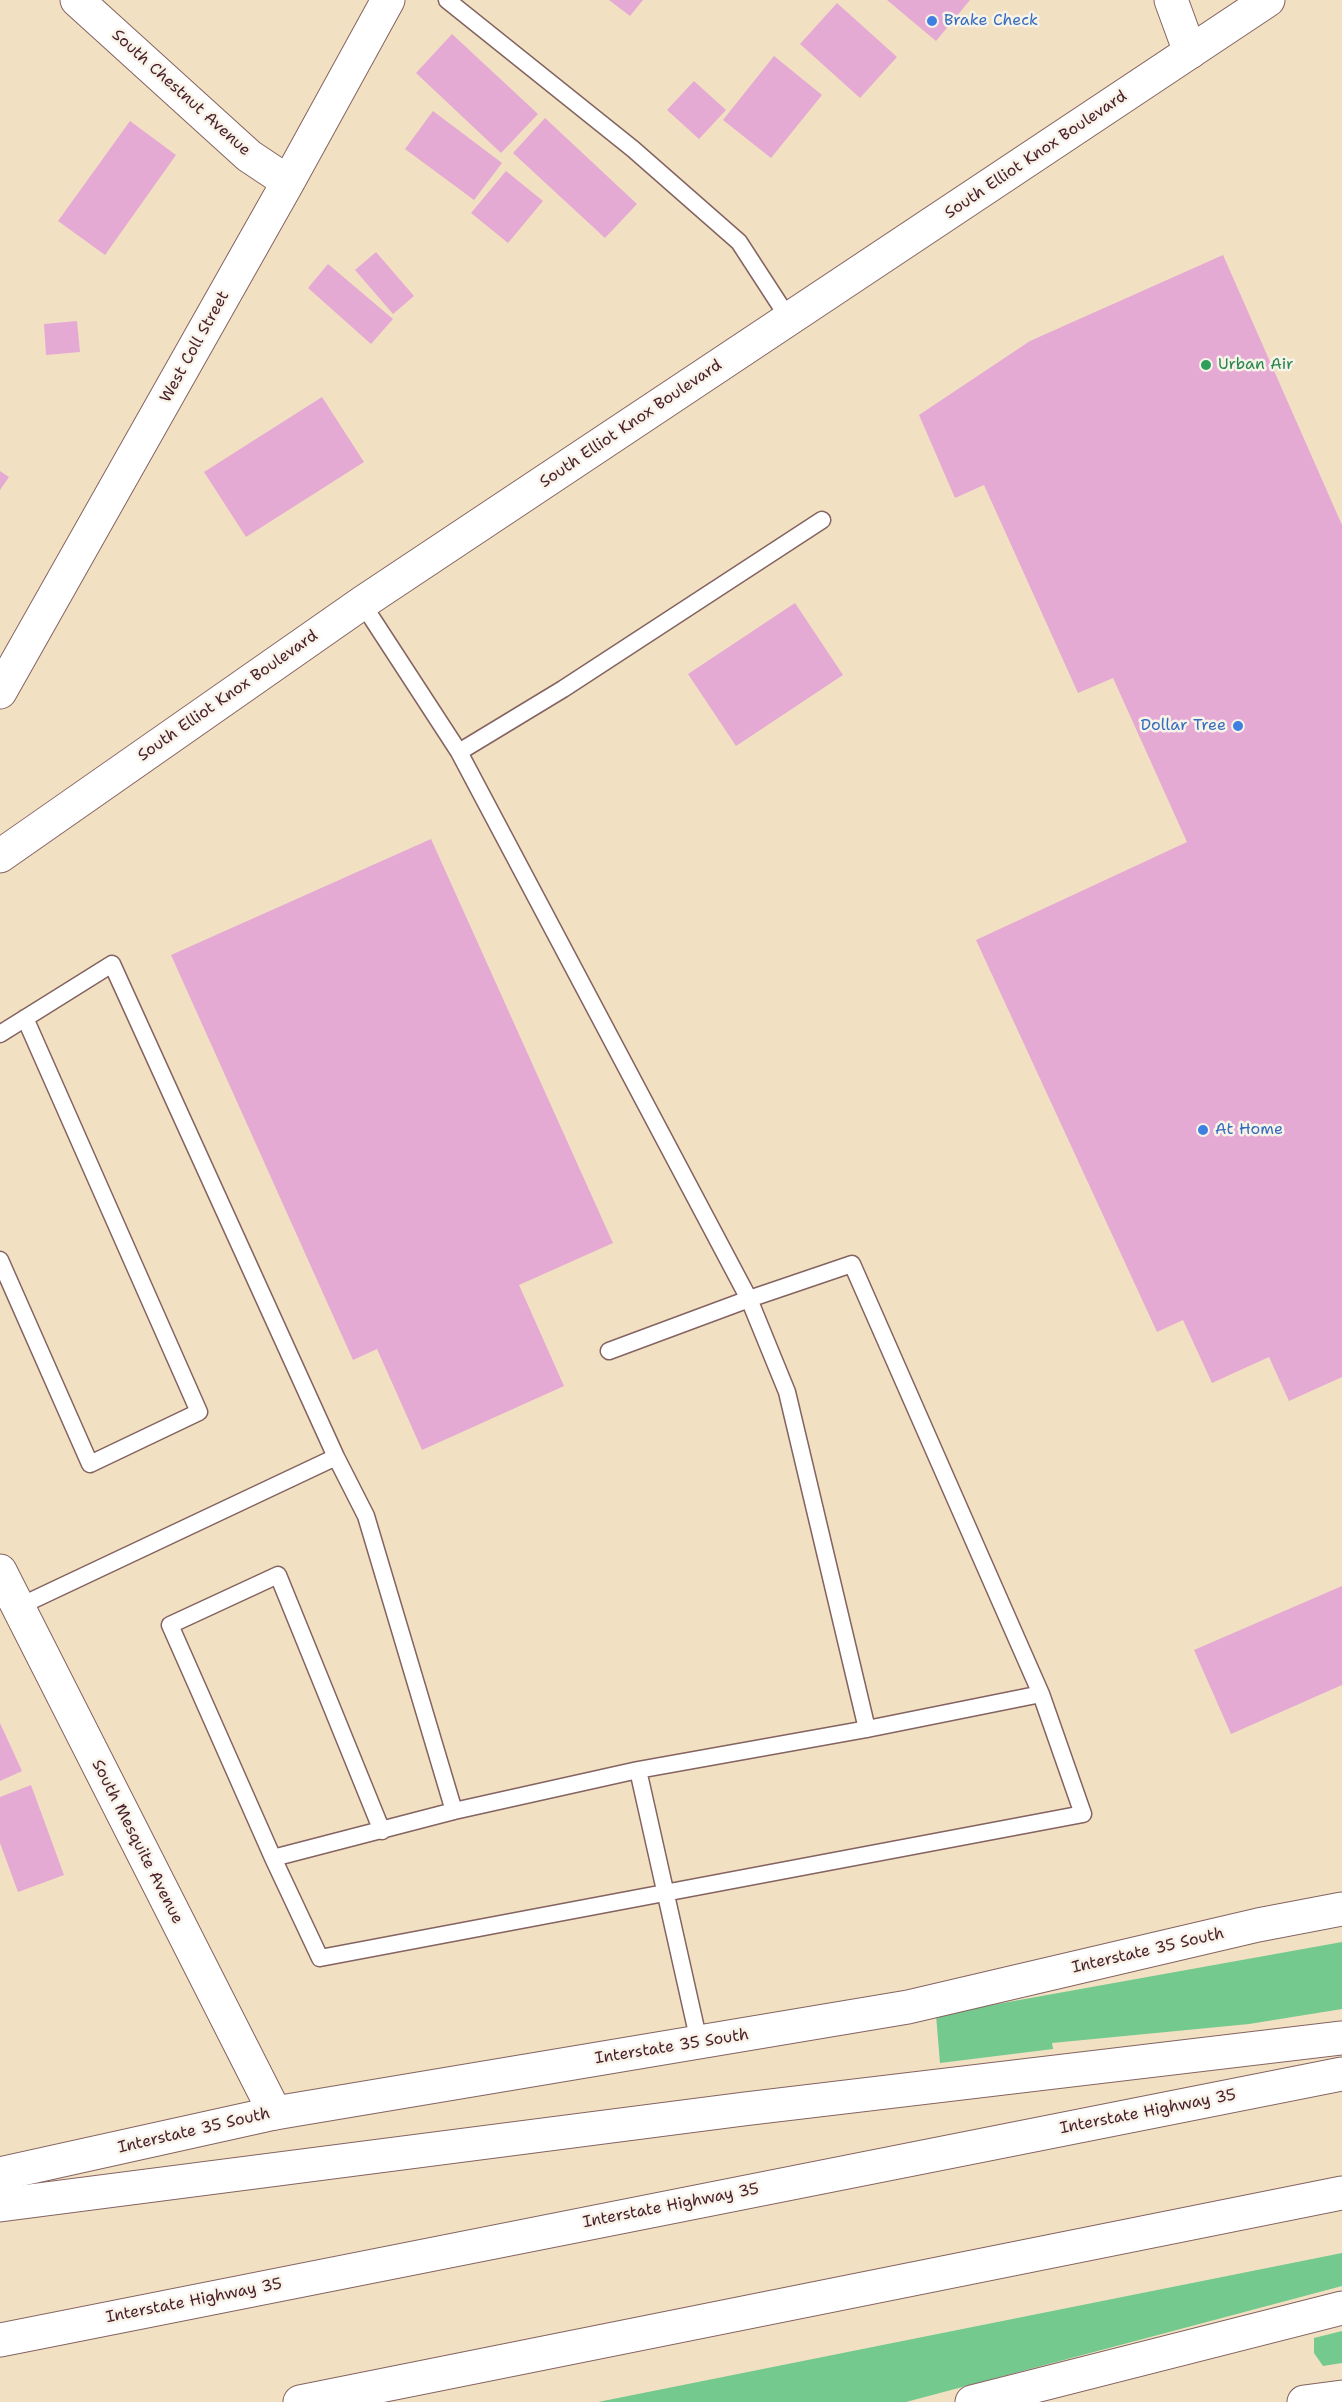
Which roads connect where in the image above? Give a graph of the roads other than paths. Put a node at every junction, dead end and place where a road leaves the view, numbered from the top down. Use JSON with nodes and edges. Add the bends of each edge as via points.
{"nodes":[{"id":1,"x":77,"y":0,"type":"edge"},
{"id":2,"x":388,"y":0,"type":"edge"},
{"id":3,"x":447,"y":0,"type":"edge"},
{"id":4,"x":1171,"y":0,"type":"edge"},
{"id":5,"x":1268,"y":0,"type":"edge"},
{"id":6,"x":1190,"y":52,"type":"junction"},
{"id":7,"x":288,"y":182,"type":"junction"},
{"id":8,"x":789,"y":319,"type":"junction"},
{"id":9,"x":822,"y":520,"type":"dead end"},
{"id":10,"x":362,"y":603,"type":"junction"},
{"id":11,"x":0,"y":692,"type":"edge"},
{"id":12,"x":459,"y":752,"type":"junction"},
{"id":13,"x":0,"y":856,"type":"edge"},
{"id":14,"x":25,"y":1018,"type":"junction"},
{"id":15,"x":0,"y":1034,"type":"edge"},
{"id":16,"x":0,"y":1260,"type":"edge"},
{"id":17,"x":749,"y":1299,"type":"junction"},
{"id":18,"x":609,"y":1351,"type":"dead end"},
{"id":19,"x":336,"y":1457,"type":"junction"},
{"id":20,"x":0,"y":1571,"type":"edge"},
{"id":21,"x":9,"y":1612,"type":"edge"},
{"id":22,"x":1041,"y":1694,"type":"junction"},
{"id":23,"x":867,"y":1729,"type":"junction"},
{"id":24,"x":638,"y":1770,"type":"junction"},
{"id":25,"x":454,"y":1811,"type":"junction"},
{"id":26,"x":382,"y":1831,"type":"junction"},
{"id":27,"x":273,"y":1858,"type":"junction"},
{"id":28,"x":665,"y":1893,"type":"junction"},
{"id":29,"x":1342,"y":1909,"type":"edge"},
{"id":30,"x":1342,"y":2038,"type":"edge"},
{"id":31,"x":699,"y":2042,"type":"junction"},
{"id":32,"x":1342,"y":2074,"type":"edge"},
{"id":33,"x":275,"y":2113,"type":"junction"},
{"id":34,"x":0,"y":2174,"type":"edge"},
{"id":35,"x":1342,"y":2193,"type":"edge"},
{"id":36,"x":0,"y":2205,"type":"edge"},
{"id":37,"x":1342,"y":2308,"type":"edge"},
{"id":38,"x":0,"y":2340,"type":"edge"},
{"id":39,"x":1342,"y":2397,"type":"edge"},
{"id":40,"x":300,"y":2402,"type":"edge"},
{"id":41,"x":972,"y":2402,"type":"edge"},
{"id":42,"x":1304,"y":2402,"type":"edge"}],
"edges":[{"from":1,"to":7,"type":"main road","name":"South Chestnut Avenue","via":[[249,156]]},
{"from":2,"to":7,"type":"main road","name":"West Coll Street"},
{"from":3,"to":8,"type":"lane","via":[[633,149],[739,242]]},
{"from":4,"to":6,"type":"main road"},
{"from":5,"to":6,"type":"main road","name":"South Elliot Knox Boulevard"},
{"from":6,"to":8,"type":"main road","name":"South Elliot Knox Boulevard"},
{"from":7,"to":11,"type":"main road","name":"West Coll Street"},
{"from":8,"to":10,"type":"main road","name":"South Elliot Knox Boulevard"},
{"from":9,"to":12,"type":"lane"},
{"from":10,"to":12,"type":"lane"},
{"from":10,"to":13,"type":"main road","name":"South Elliot Knox Boulevard"},
{"from":12,"to":17,"type":"lane"},
{"from":14,"to":15,"type":"lane"},
{"from":14,"to":16,"type":"lane","via":[[199,1412],[90,1464]]},
{"from":14,"to":19,"type":"lane","via":[[112,964]]},
{"from":17,"to":18,"type":"lane"},
{"from":17,"to":22,"type":"lane","via":[[852,1264]]},
{"from":17,"to":23,"type":"lane","via":[[787,1392]]},
{"from":19,"to":21,"type":"lane"},
{"from":19,"to":25,"type":"lane","via":[[366,1516]]},
{"from":20,"to":21,"type":"main road","name":"South Mesquite Avenue"},
{"from":21,"to":33,"type":"main road","name":"South Mesquite Avenue"},
{"from":22,"to":23,"type":"lane"},
{"from":22,"to":28,"type":"lane","via":[[1083,1814]]},
{"from":23,"to":24,"type":"lane"},
{"from":24,"to":25,"type":"lane"},
{"from":24,"to":28,"type":"lane"},
{"from":25,"to":26,"type":"lane"},
{"from":26,"to":27,"type":"lane"},
{"from":26,"to":27,"type":"lane","via":[[278,1575],[170,1625]]},
{"from":27,"to":28,"type":"lane","via":[[320,1958]]},
{"from":28,"to":31,"type":"lane"},
{"from":29,"to":31,"type":"main road","name":"Interstate 35 South","via":[[908,2007]]},
{"from":30,"to":36,"type":"main road","via":[[744,2109]]},
{"from":31,"to":33,"type":"main road","name":"Interstate 35 South"},
{"from":32,"to":38,"type":"main road","name":"Interstate Highway 35"},
{"from":33,"to":34,"type":"main road","name":"Interstate 35 South"},
{"from":35,"to":40,"type":"main road"},
{"from":37,"to":41,"type":"main road"},
{"from":39,"to":42,"type":"main road"}]}
